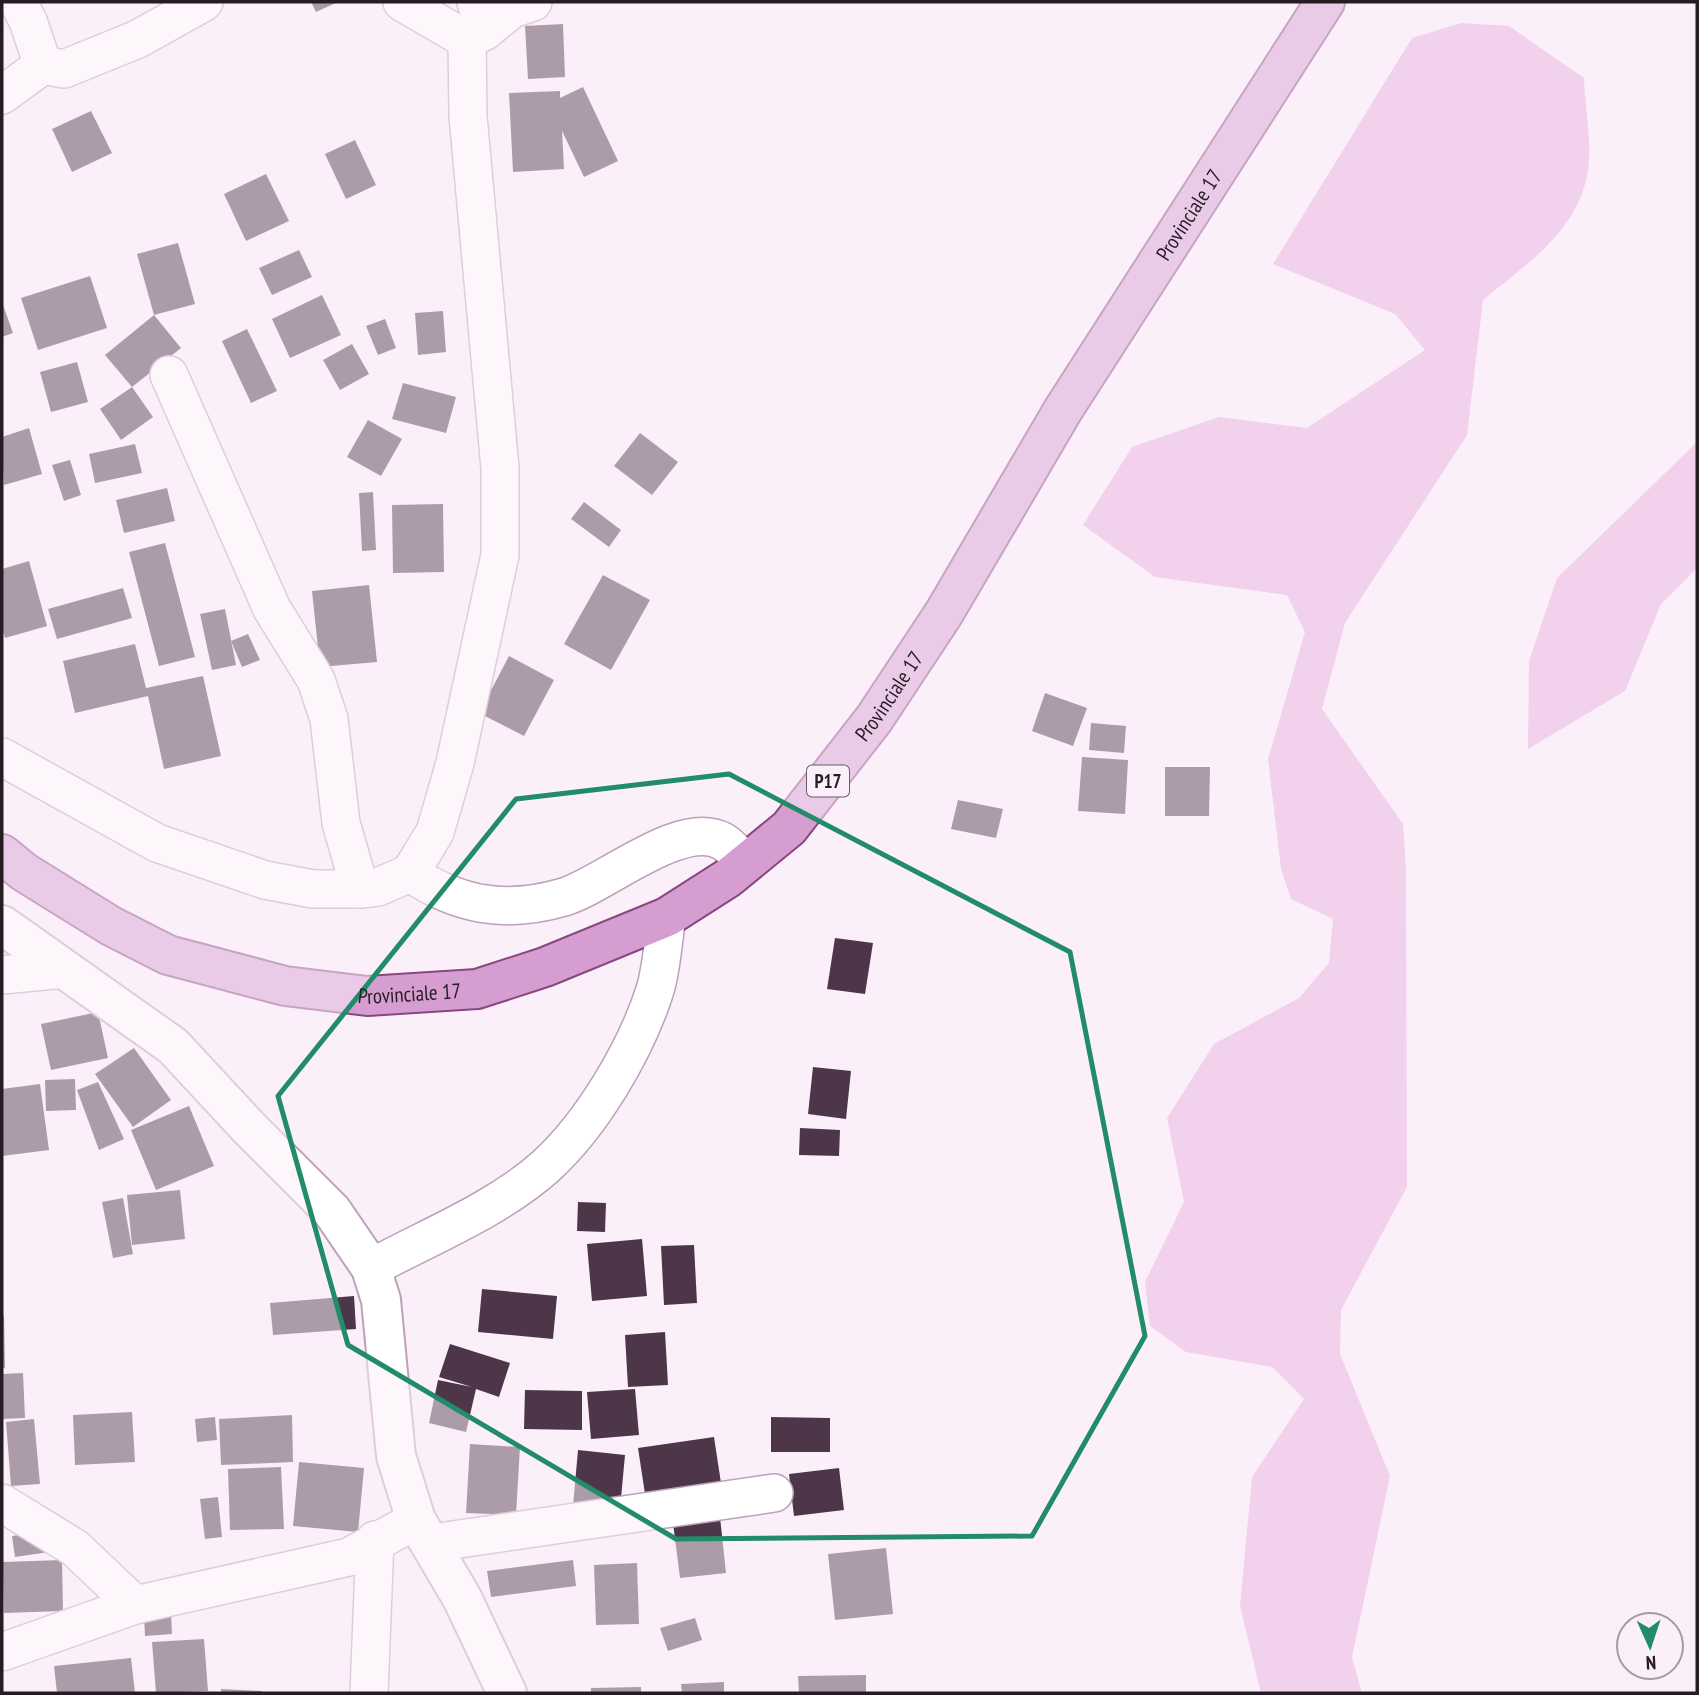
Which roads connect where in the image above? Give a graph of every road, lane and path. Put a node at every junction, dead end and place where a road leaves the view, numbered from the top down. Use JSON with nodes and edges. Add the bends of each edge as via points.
{"nodes":[{"id":1,"x":18,"y":2,"type":"edge"},
{"id":2,"x":204,"y":2,"type":"edge"},
{"id":3,"x":402,"y":2,"type":"edge"},
{"id":4,"x":533,"y":2,"type":"edge"},
{"id":5,"x":1325,"y":2,"type":"edge"},
{"id":6,"x":476,"y":24,"type":"edge"},
{"id":7,"x":43,"y":65,"type":"junction"},
{"id":8,"x":2,"y":96,"type":"edge"},
{"id":9,"x":169,"y":375,"type":"dead end"},
{"id":10,"x":2,"y":757,"type":"edge"},
{"id":11,"x":2,"y":854,"type":"edge"},
{"id":12,"x":745,"y":863,"type":"junction"},
{"id":13,"x":410,"y":873,"type":"junction"},
{"id":14,"x":360,"y":889,"type":"junction"},
{"id":15,"x":667,"y":916,"type":"junction"},
{"id":16,"x":2,"y":925,"type":"edge"},
{"id":17,"x":65,"y":969,"type":"junction"},
{"id":18,"x":2,"y":975,"type":"edge"},
{"id":19,"x":371,"y":1268,"type":"junction"},
{"id":20,"x":774,"y":1493,"type":"dead end"},
{"id":21,"x":2,"y":1503,"type":"edge"},
{"id":22,"x":424,"y":1532,"type":"junction"},
{"id":23,"x":375,"y":1540,"type":"junction"},
{"id":24,"x":135,"y":1605,"type":"junction"},
{"id":25,"x":2,"y":1652,"type":"edge"},
{"id":26,"x":369,"y":1693,"type":"edge"},
{"id":27,"x":508,"y":1693,"type":"edge"}],
"edges":[{"from":1,"to":7,"type":"street"},
{"from":2,"to":7,"type":"street","via":[[138,39],[64,69]]},
{"from":3,"to":6,"type":"street"},
{"from":4,"to":6,"type":"street"},
{"from":5,"to":12,"type":"main road","name":"Provinciale 17","number":"P17","via":[[1063,410],[944,613],[874,719],[789,828]]},
{"from":6,"to":13,"type":"street","via":[[468,116],[500,468],[500,555],[455,763],[435,832]]},
{"from":7,"to":8,"type":"street"},
{"from":9,"to":14,"type":"street","via":[[272,609],[316,680],[329,719],[341,823]]},
{"from":10,"to":14,"type":"street","via":[[157,844],[265,880],[313,889]]},
{"from":11,"to":15,"type":"main road","name":"Provinciale 17","number":"P17","via":[[111,926],[168,955],[285,986],[367,996],[477,989],[558,962]]},
{"from":12,"to":13,"type":"street","via":[[722,841],[701,837],[670,843],[564,897],[508,906],[468,903]]},
{"from":12,"to":15,"type":"main road","name":"Provinciale 17","number":"P17"},
{"from":13,"to":14,"type":"street","via":[[378,887]]},
{"from":15,"to":19,"type":"street","via":[[655,990],[623,1062],[586,1120],[545,1166],[493,1203]]},
{"from":16,"to":17,"type":"street"},
{"from":17,"to":18,"type":"street"},
{"from":17,"to":19,"type":"street","via":[[173,1046],[332,1211]]},
{"from":19,"to":22,"type":"street","via":[[381,1300],[396,1456]]},
{"from":20,"to":22,"type":"street"},
{"from":21,"to":24,"type":"street","via":[[75,1548]]},
{"from":22,"to":23,"type":"street"},
{"from":22,"to":27,"type":"street"},
{"from":23,"to":24,"type":"street","via":[[349,1557]]},
{"from":23,"to":26,"type":"street"},
{"from":24,"to":25,"type":"street"}]}
